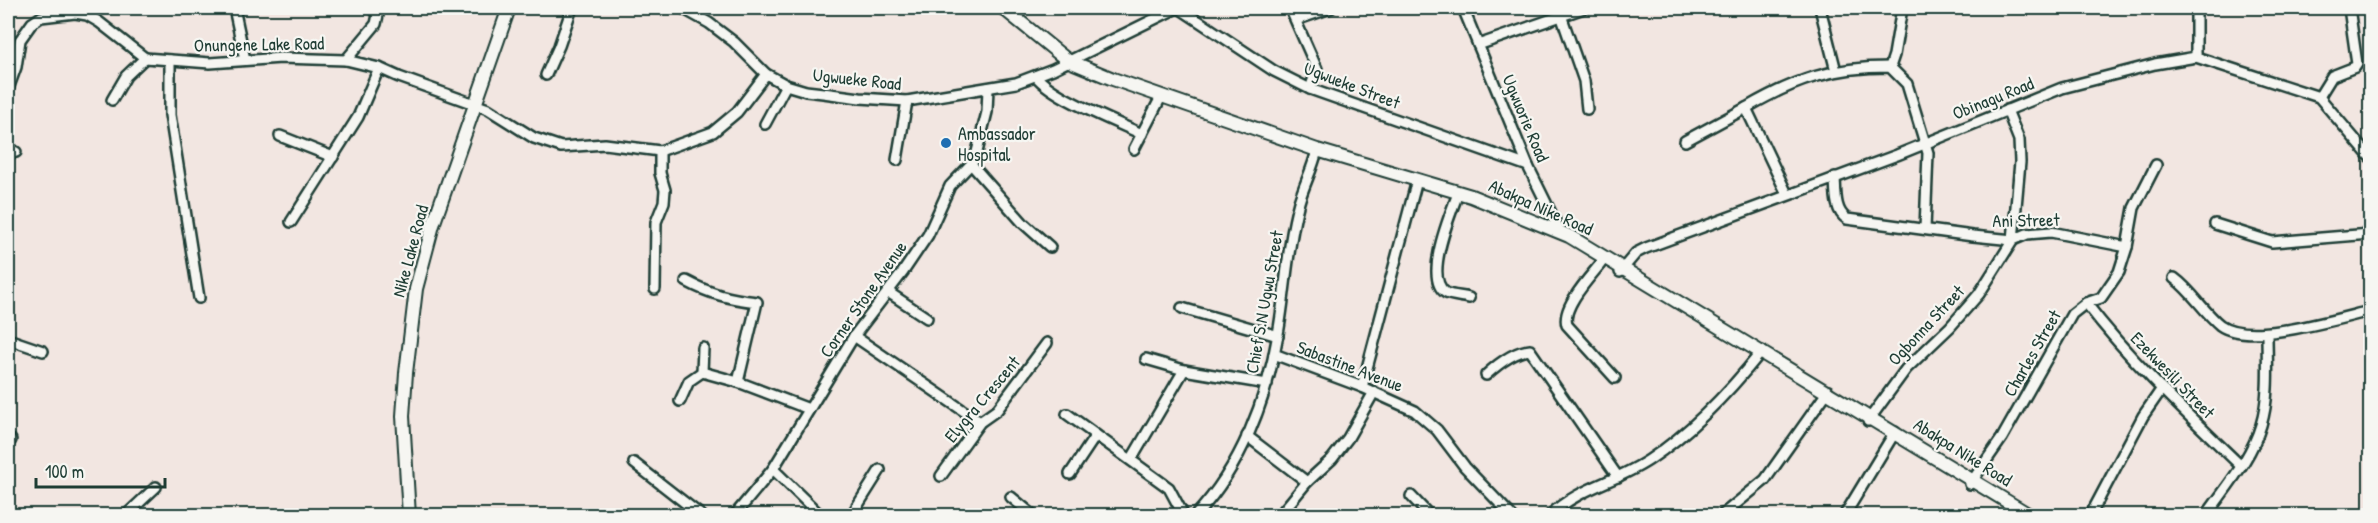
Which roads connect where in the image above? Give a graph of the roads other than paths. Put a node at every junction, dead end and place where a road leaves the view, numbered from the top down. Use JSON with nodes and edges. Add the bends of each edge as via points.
{"nodes":[{"id":1,"x":234,"y":8,"type":"edge"},
{"id":2,"x":373,"y":8,"type":"edge"},
{"id":3,"x":510,"y":8,"type":"edge"},
{"id":4,"x":572,"y":8,"type":"edge"},
{"id":5,"x":681,"y":8,"type":"edge"},
{"id":6,"x":993,"y":8,"type":"edge"},
{"id":7,"x":1003,"y":8,"type":"edge"},
{"id":8,"x":1178,"y":8,"type":"edge"},
{"id":9,"x":1290,"y":8,"type":"edge"},
{"id":10,"x":1331,"y":8,"type":"edge"},
{"id":11,"x":1463,"y":8,"type":"edge"},
{"id":12,"x":1584,"y":8,"type":"edge"},
{"id":13,"x":1820,"y":8,"type":"edge"},
{"id":14,"x":1902,"y":8,"type":"edge"},
{"id":15,"x":2196,"y":8,"type":"edge"},
{"id":16,"x":2349,"y":8,"type":"edge"},
{"id":17,"x":75,"y":10,"type":"edge"},
{"id":18,"x":1561,"y":15,"type":"junction"},
{"id":19,"x":1296,"y":21,"type":"junction"},
{"id":20,"x":1478,"y":45,"type":"junction"},
{"id":21,"x":2196,"y":57,"type":"junction"},
{"id":22,"x":145,"y":58,"type":"junction"},
{"id":23,"x":170,"y":60,"type":"junction"},
{"id":24,"x":245,"y":60,"type":"junction"},
{"id":25,"x":346,"y":60,"type":"junction"},
{"id":26,"x":1061,"y":64,"type":"junction"},
{"id":27,"x":1890,"y":67,"type":"junction"},
{"id":28,"x":379,"y":68,"type":"junction"},
{"id":29,"x":1836,"y":71,"type":"junction"},
{"id":30,"x":766,"y":74,"type":"junction"},
{"id":31,"x":546,"y":75,"type":"dead end"},
{"id":32,"x":1036,"y":76,"type":"junction"},
{"id":33,"x":786,"y":85,"type":"junction"},
{"id":34,"x":988,"y":88,"type":"junction"},
{"id":35,"x":8,"y":89,"type":"edge"},
{"id":36,"x":1310,"y":89,"type":"junction"},
{"id":37,"x":2319,"y":97,"type":"junction"},
{"id":38,"x":1159,"y":99,"type":"junction"},
{"id":39,"x":112,"y":100,"type":"dead end"},
{"id":40,"x":907,"y":101,"type":"junction"},
{"id":41,"x":474,"y":105,"type":"junction"},
{"id":42,"x":1746,"y":108,"type":"junction"},
{"id":43,"x":1587,"y":109,"type":"dead end"},
{"id":44,"x":2007,"y":110,"type":"junction"},
{"id":45,"x":765,"y":124,"type":"dead end"},
{"id":46,"x":1142,"y":134,"type":"junction"},
{"id":47,"x":280,"y":136,"type":"dead end"},
{"id":48,"x":1686,"y":141,"type":"dead end"},
{"id":49,"x":1924,"y":142,"type":"junction"},
{"id":50,"x":1134,"y":149,"type":"dead end"},
{"id":51,"x":660,"y":151,"type":"junction"},
{"id":52,"x":1317,"y":153,"type":"junction"},
{"id":53,"x":333,"y":157,"type":"junction"},
{"id":54,"x":2370,"y":157,"type":"edge"},
{"id":55,"x":897,"y":160,"type":"dead end"},
{"id":56,"x":971,"y":164,"type":"junction"},
{"id":57,"x":2156,"y":165,"type":"dead end"},
{"id":58,"x":1528,"y":166,"type":"junction"},
{"id":59,"x":1835,"y":177,"type":"junction"},
{"id":60,"x":1416,"y":184,"type":"junction"},
{"id":61,"x":1787,"y":194,"type":"junction"},
{"id":62,"x":1457,"y":196,"type":"junction"},
{"id":63,"x":291,"y":222,"type":"dead end"},
{"id":64,"x":2215,"y":224,"type":"dead end"},
{"id":65,"x":1924,"y":229,"type":"junction"},
{"id":66,"x":2370,"y":234,"type":"edge"},
{"id":67,"x":1562,"y":236,"type":"junction"},
{"id":68,"x":2013,"y":240,"type":"junction"},
{"id":69,"x":1050,"y":247,"type":"dead end"},
{"id":70,"x":2127,"y":247,"type":"junction"},
{"id":71,"x":1602,"y":262,"type":"junction"},
{"id":72,"x":1622,"y":270,"type":"junction"},
{"id":73,"x":2174,"y":278,"type":"dead end"},
{"id":74,"x":686,"y":281,"type":"dead end"},
{"id":75,"x":655,"y":289,"type":"dead end"},
{"id":76,"x":888,"y":292,"type":"junction"},
{"id":77,"x":199,"y":298,"type":"dead end"},
{"id":78,"x":1469,"y":298,"type":"dead end"},
{"id":79,"x":2086,"y":303,"type":"junction"},
{"id":80,"x":1182,"y":308,"type":"dead end"},
{"id":81,"x":2370,"y":311,"type":"edge"},
{"id":82,"x":927,"y":318,"type":"dead end"},
{"id":83,"x":2267,"y":333,"type":"junction"},
{"id":84,"x":854,"y":336,"type":"junction"},
{"id":85,"x":1278,"y":336,"type":"junction"},
{"id":86,"x":8,"y":339,"type":"edge"},
{"id":87,"x":1047,"y":343,"type":"dead end"},
{"id":88,"x":703,"y":348,"type":"dead end"},
{"id":89,"x":43,"y":351,"type":"dead end"},
{"id":90,"x":1760,"y":353,"type":"junction"},
{"id":91,"x":1274,"y":354,"type":"junction"},
{"id":92,"x":1146,"y":359,"type":"dead end"},
{"id":93,"x":1184,"y":370,"type":"junction"},
{"id":94,"x":702,"y":372,"type":"junction"},
{"id":95,"x":1486,"y":375,"type":"dead end"},
{"id":96,"x":1615,"y":378,"type":"dead end"},
{"id":97,"x":738,"y":382,"type":"junction"},
{"id":98,"x":1267,"y":384,"type":"junction"},
{"id":99,"x":1362,"y":387,"type":"junction"},
{"id":100,"x":2161,"y":390,"type":"junction"},
{"id":101,"x":1374,"y":392,"type":"junction"},
{"id":102,"x":1827,"y":393,"type":"junction"},
{"id":103,"x":680,"y":401,"type":"dead end"},
{"id":104,"x":809,"y":409,"type":"junction"},
{"id":105,"x":1067,"y":414,"type":"dead end"},
{"id":106,"x":1870,"y":419,"type":"junction"},
{"id":107,"x":980,"y":422,"type":"junction"},
{"id":108,"x":1894,"y":434,"type":"junction"},
{"id":109,"x":1096,"y":435,"type":"junction"},
{"id":110,"x":1247,"y":436,"type":"junction"},
{"id":111,"x":1131,"y":460,"type":"junction"},
{"id":112,"x":634,"y":463,"type":"dead end"},
{"id":113,"x":2241,"y":466,"type":"junction"},
{"id":114,"x":773,"y":468,"type":"junction"},
{"id":115,"x":880,"y":470,"type":"dead end"},
{"id":116,"x":1070,"y":474,"type":"dead end"},
{"id":117,"x":941,"y":476,"type":"dead end"},
{"id":118,"x":1618,"y":477,"type":"junction"},
{"id":119,"x":1307,"y":482,"type":"junction"},
{"id":120,"x":1972,"y":482,"type":"junction"},
{"id":121,"x":156,"y":487,"type":"dead end"},
{"id":122,"x":1411,"y":496,"type":"dead end"},
{"id":123,"x":1011,"y":497,"type":"dead end"},
{"id":124,"x":125,"y":516,"type":"edge"},
{"id":125,"x":409,"y":516,"type":"edge"},
{"id":126,"x":702,"y":516,"type":"edge"},
{"id":127,"x":734,"y":516,"type":"edge"},
{"id":128,"x":821,"y":516,"type":"edge"},
{"id":129,"x":851,"y":516,"type":"edge"},
{"id":130,"x":1034,"y":516,"type":"edge"},
{"id":131,"x":1184,"y":516,"type":"edge"},
{"id":132,"x":1195,"y":516,"type":"edge"},
{"id":133,"x":1279,"y":516,"type":"edge"},
{"id":134,"x":1430,"y":516,"type":"edge"},
{"id":135,"x":1512,"y":516,"type":"edge"},
{"id":136,"x":1549,"y":516,"type":"edge"},
{"id":137,"x":1721,"y":516,"type":"edge"},
{"id":138,"x":1844,"y":516,"type":"edge"},
{"id":139,"x":2020,"y":516,"type":"edge"},
{"id":140,"x":2031,"y":516,"type":"edge"},
{"id":141,"x":2090,"y":516,"type":"edge"},
{"id":142,"x":2206,"y":516,"type":"edge"}],
"edges":[{"from":1,"to":24,"type":"street"},
{"from":2,"to":25,"type":"street","via":[[378,15],[376,24]]},
{"from":3,"to":41,"type":"main road","name":"Nike Lake Road"},
{"from":4,"to":31,"type":"street"},
{"from":5,"to":30,"type":"street","name":"Ugwueke Road","via":[[734,42]]},
{"from":6,"to":26,"type":"main road","name":"Abakpa Nike Road"},
{"from":7,"to":26,"type":"main road","name":"Abakpa Nike Road"},
{"from":8,"to":26,"type":"street","name":"Ugwueke Road"},
{"from":8,"to":36,"type":"street","name":"Ugwueke Street","via":[[1274,71]]},
{"from":9,"to":19,"type":"street"},
{"from":10,"to":19,"type":"street"},
{"from":11,"to":20,"type":"street","name":"Ugwuorie Road"},
{"from":12,"to":18,"type":"street"},
{"from":13,"to":29,"type":"street"},
{"from":14,"to":27,"type":"street"},
{"from":15,"to":21,"type":"street"},
{"from":16,"to":37,"type":"street","via":[[2357,64],[2332,76]]},
{"from":17,"to":22,"type":"street","via":[[99,22]]},
{"from":17,"to":35,"type":"street","via":[[32,22],[20,40]]},
{"from":18,"to":20,"type":"street"},
{"from":18,"to":43,"type":"street","via":[[1584,81]]},
{"from":19,"to":36,"type":"street","via":[[1317,69]]},
{"from":20,"to":58,"type":"street","name":"Ugwuorie Road"},
{"from":21,"to":37,"type":"street","name":"Obinagu Road"},
{"from":21,"to":44,"type":"street","name":"Obinagu Road","via":[[2062,88]]},
{"from":22,"to":23,"type":"street","name":"Onungene Lake Road"},
{"from":22,"to":39,"type":"street","via":[[126,76]]},
{"from":23,"to":24,"type":"street","name":"Onungene Lake Road"},
{"from":23,"to":77,"type":"street","via":[[170,115]]},
{"from":24,"to":25,"type":"street","name":"Onungene Lake Road"},
{"from":25,"to":28,"type":"street","name":"Onungene Lake Road"},
{"from":26,"to":32,"type":"street","name":"Ugwueke Road"},
{"from":26,"to":38,"type":"main road","name":"Abakpa Nike Road"},
{"from":27,"to":29,"type":"street"},
{"from":27,"to":49,"type":"street","via":[[1907,84]]},
{"from":28,"to":41,"type":"street","name":"Onungene Lake Road"},
{"from":28,"to":53,"type":"street"},
{"from":29,"to":42,"type":"street","via":[[1796,82]]},
{"from":30,"to":33,"type":"street","name":"Ugwueke Road"},
{"from":30,"to":51,"type":"street","via":[[737,112],[713,132]]},
{"from":32,"to":34,"type":"street","name":"Ugwueke Road"},
{"from":32,"to":46,"type":"street","via":[[1065,96]]},
{"from":33,"to":40,"type":"street","name":"Ugwueke Road","via":[[806,91]]},
{"from":33,"to":45,"type":"street"},
{"from":34,"to":40,"type":"street","name":"Ugwueke Road"},
{"from":34,"to":56,"type":"street","name":"Corner Stone Avenue","via":[[987,112]]},
{"from":36,"to":58,"type":"street","name":"Ugwueke Street"},
{"from":37,"to":54,"type":"street"},
{"from":38,"to":46,"type":"street"},
{"from":38,"to":52,"type":"main road","name":"Abakpa Nike Road"},
{"from":40,"to":55,"type":"street"},
{"from":41,"to":51,"type":"street","name":"Onungene Lake Road","via":[[488,109],[534,138],[561,147],[605,144]]},
{"from":41,"to":125,"type":"main road","name":"Nike Lake Road","via":[[433,225],[412,314],[404,416]]},
{"from":42,"to":48,"type":"street"},
{"from":42,"to":61,"type":"street"},
{"from":44,"to":49,"type":"street","name":"Obinagu Road"},
{"from":44,"to":68,"type":"street","name":"Ogbonna Street","via":[[2020,151]]},
{"from":46,"to":50,"type":"street"},
{"from":47,"to":53,"type":"street"},
{"from":49,"to":59,"type":"street","name":"Obinagu Road"},
{"from":49,"to":65,"type":"street","via":[[1928,153]]},
{"from":51,"to":75,"type":"street","via":[[665,190],[656,222]]},
{"from":52,"to":60,"type":"main road","name":"Abakpa Nike Road"},
{"from":52,"to":67,"type":"main road","name":"Abakpa Nike Road","via":[[1471,196]]},
{"from":52,"to":85,"type":"street","name":"Chief S.N Ugwu Street","via":[[1299,202]]},
{"from":53,"to":63,"type":"street"},
{"from":56,"to":69,"type":"street","via":[[1023,223]]},
{"from":56,"to":76,"type":"street","name":"Corner Stone Avenue","via":[[950,186],[927,235]]},
{"from":57,"to":70,"type":"street","name":"Charles Street","via":[[2134,208]]},
{"from":58,"to":67,"type":"street","name":"Ugwuorie Road"},
{"from":59,"to":61,"type":"street","name":"Obinagu Road"},
{"from":59,"to":65,"type":"street","name":"Ani Street","via":[[1841,215],[1847,219]]},
{"from":60,"to":62,"type":"main road","name":"Abakpa Nike Road"},
{"from":60,"to":99,"type":"street"},
{"from":61,"to":72,"type":"street","name":"Obinagu Road","via":[[1635,253]]},
{"from":62,"to":67,"type":"main road","name":"Abakpa Nike Road"},
{"from":62,"to":78,"type":"street","via":[[1437,264],[1437,280],[1447,294]]},
{"from":64,"to":66,"type":"street","via":[[2272,242]]},
{"from":65,"to":68,"type":"street","name":"Ani Street"},
{"from":67,"to":71,"type":"main road","name":"Abakpa Nike Road"},
{"from":67,"to":72,"type":"main road","name":"Abakpa Nike Road"},
{"from":68,"to":70,"type":"street","name":"Ani Street","via":[[2051,232]]},
{"from":68,"to":106,"type":"street","name":"Ogbonna Street","via":[[1979,294],[1912,363]]},
{"from":70,"to":79,"type":"street","name":"Charles Street","via":[[2119,272],[2101,298]]},
{"from":71,"to":72,"type":"main road","name":"Abakpa Nike Road"},
{"from":71,"to":96,"type":"street","via":[[1570,304],[1565,320]]},
{"from":72,"to":90,"type":"main road","name":"Abakpa Nike Road"},
{"from":73,"to":83,"type":"street","via":[[2220,325],[2231,330]]},
{"from":74,"to":97,"type":"street","via":[[726,298],[756,302]]},
{"from":76,"to":82,"type":"street"},
{"from":76,"to":84,"type":"street","name":"Corner Stone Avenue"},
{"from":79,"to":100,"type":"street","name":"Ezekwesili Street"},
{"from":79,"to":120,"type":"street","name":"Charles Street","via":[[2061,328],[2019,410]]},
{"from":80,"to":85,"type":"street"},
{"from":81,"to":83,"type":"street"},
{"from":83,"to":113,"type":"street","via":[[2267,394],[2262,425]]},
{"from":84,"to":104,"type":"street","name":"Corner Stone Avenue"},
{"from":84,"to":107,"type":"street"},
{"from":85,"to":91,"type":"street","name":"Chief S.N Ugwu Street"},
{"from":86,"to":89,"type":"street"},
{"from":87,"to":107,"type":"street","name":"Elygra Crescent","via":[[998,410]]},
{"from":88,"to":94,"type":"street"},
{"from":90,"to":102,"type":"main road","name":"Abakpa Nike Road"},
{"from":90,"to":118,"type":"street","via":[[1697,421],[1649,460]]},
{"from":91,"to":98,"type":"street","name":"Chief S.N Ugwu Street"},
{"from":91,"to":99,"type":"street","name":"Sabastine Avenue"},
{"from":92,"to":93,"type":"street"},
{"from":93,"to":98,"type":"street"},
{"from":93,"to":111,"type":"street"},
{"from":94,"to":97,"type":"street"},
{"from":94,"to":103,"type":"street","via":[[689,381]]},
{"from":95,"to":118,"type":"street","via":[[1498,364],[1530,350]]},
{"from":97,"to":104,"type":"street"},
{"from":98,"to":110,"type":"street","name":"Chief S.N Ugwu Street"},
{"from":99,"to":101,"type":"street","name":"Sabastine Avenue"},
{"from":100,"to":113,"type":"street","name":"Ezekwesili Street"},
{"from":100,"to":141,"type":"street"},
{"from":101,"to":119,"type":"street","via":[[1348,438]]},
{"from":101,"to":135,"type":"street","name":"Sabastine Avenue","via":[[1415,411],[1437,430],[1465,467]]},
{"from":102,"to":106,"type":"main road","name":"Abakpa Nike Road"},
{"from":102,"to":137,"type":"street","via":[[1765,480]]},
{"from":104,"to":114,"type":"street","name":"Corner Stone Avenue"},
{"from":105,"to":109,"type":"street"},
{"from":106,"to":108,"type":"main road","name":"Abakpa Nike Road"},
{"from":107,"to":117,"type":"street","name":"Elygra Crescent"},
{"from":108,"to":120,"type":"main road","name":"Abakpa Nike Road"},
{"from":108,"to":138,"type":"street"},
{"from":109,"to":111,"type":"street"},
{"from":109,"to":116,"type":"street"},
{"from":110,"to":119,"type":"street"},
{"from":110,"to":132,"type":"street","name":"Chief S.N Ugwu Street","via":[[1216,491]]},
{"from":111,"to":131,"type":"street","via":[[1169,488]]},
{"from":112,"to":126,"type":"street"},
{"from":113,"to":142,"type":"street"},
{"from":114,"to":127,"type":"street","name":"Corner Stone Avenue"},
{"from":114,"to":128,"type":"street"},
{"from":115,"to":129,"type":"street"},
{"from":118,"to":136,"type":"street","via":[[1572,497]]},
{"from":119,"to":133,"type":"street"},
{"from":120,"to":139,"type":"main road","name":"Abakpa Nike Road"},
{"from":120,"to":140,"type":"main road","name":"Abakpa Nike Road"},
{"from":121,"to":124,"type":"street"},
{"from":122,"to":134,"type":"street"},
{"from":123,"to":130,"type":"street"}]}
